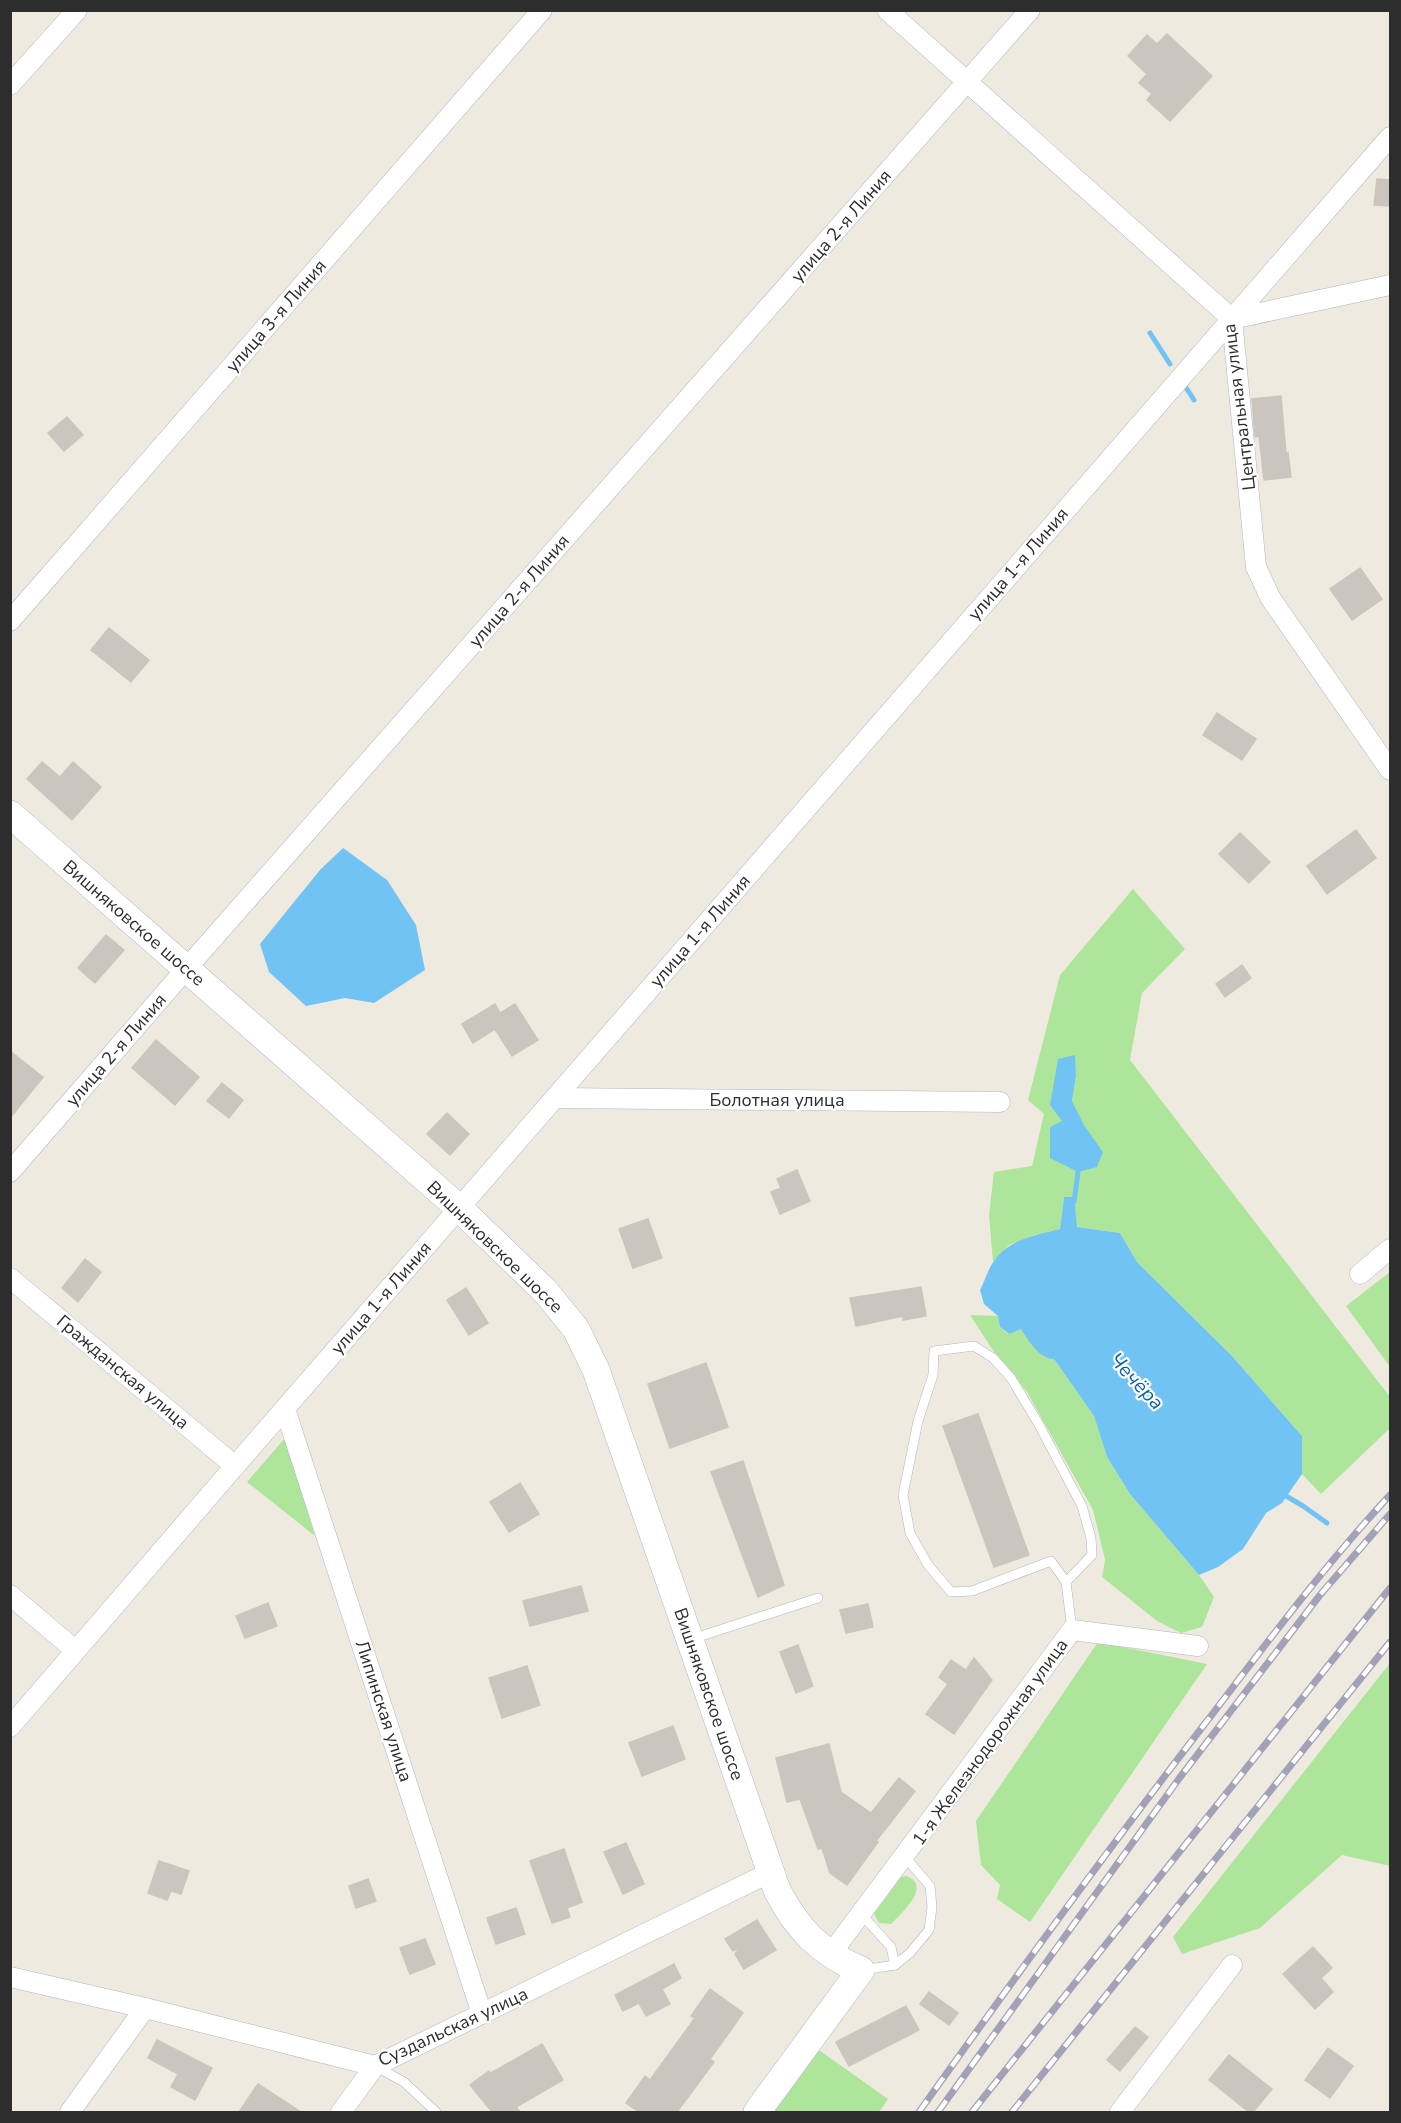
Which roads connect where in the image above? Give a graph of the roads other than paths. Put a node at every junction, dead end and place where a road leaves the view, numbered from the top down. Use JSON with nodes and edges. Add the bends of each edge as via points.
{"nodes":[{"id":1,"x":77,"y":10,"type":"edge"},
{"id":2,"x":542,"y":10,"type":"edge"},
{"id":3,"x":887,"y":10,"type":"edge"},
{"id":4,"x":1030,"y":10,"type":"edge"},
{"id":5,"x":967,"y":82,"type":"junction"},
{"id":6,"x":10,"y":85,"type":"edge"},
{"id":7,"x":1390,"y":137,"type":"edge"},
{"id":8,"x":1390,"y":285,"type":"edge"},
{"id":9,"x":1232,"y":319,"type":"junction"},
{"id":10,"x":10,"y":621,"type":"edge"},
{"id":11,"x":1390,"y":770,"type":"edge"},
{"id":12,"x":10,"y":813,"type":"edge"},
{"id":13,"x":186,"y":969,"type":"junction"},
{"id":14,"x":555,"y":1098,"type":"junction"},
{"id":15,"x":1000,"y":1102,"type":"dead end"},
{"id":16,"x":10,"y":1172,"type":"edge"},
{"id":17,"x":459,"y":1208,"type":"junction"},
{"id":18,"x":1390,"y":1248,"type":"edge"},
{"id":19,"x":1360,"y":1274,"type":"dead end"},
{"id":20,"x":10,"y":1278,"type":"edge"},
{"id":21,"x":285,"y":1409,"type":"junction"},
{"id":22,"x":235,"y":1466,"type":"junction"},
{"id":23,"x":1066,"y":1582,"type":"junction"},
{"id":24,"x":10,"y":1595,"type":"edge"},
{"id":25,"x":818,"y":1598,"type":"dead end"},
{"id":26,"x":1072,"y":1630,"type":"junction"},
{"id":27,"x":690,"y":1640,"type":"junction"},
{"id":28,"x":1198,"y":1646,"type":"dead end"},
{"id":29,"x":75,"y":1650,"type":"junction"},
{"id":30,"x":10,"y":1727,"type":"edge"},
{"id":31,"x":905,"y":1857,"type":"junction"},
{"id":32,"x":771,"y":1872,"type":"junction"},
{"id":33,"x":861,"y":1914,"type":"junction"},
{"id":34,"x":830,"y":1955,"type":"junction"},
{"id":35,"x":895,"y":1965,"type":"junction"},
{"id":36,"x":1232,"y":1965,"type":"dead end"},
{"id":37,"x":861,"y":1970,"type":"junction"},
{"id":38,"x":10,"y":1977,"type":"edge"},
{"id":39,"x":145,"y":2008,"type":"junction"},
{"id":40,"x":482,"y":2014,"type":"junction"},
{"id":41,"x":375,"y":2066,"type":"junction"},
{"id":42,"x":70,"y":2112,"type":"edge"},
{"id":43,"x":341,"y":2112,"type":"edge"},
{"id":44,"x":436,"y":2112,"type":"edge"},
{"id":45,"x":757,"y":2112,"type":"edge"},
{"id":46,"x":1120,"y":2112,"type":"edge"}],
"edges":[{"from":1,"to":6,"type":"street"},
{"from":2,"to":10,"type":"street","name":"улица 3-я Линия"},
{"from":3,"to":5,"type":"street","name":"Центральная улица"},
{"from":4,"to":5,"type":"street","name":"улица 2-я Линия"},
{"from":5,"to":9,"type":"street","name":"Центральная улица"},
{"from":5,"to":13,"type":"street","name":"улица 2-я Линия"},
{"from":7,"to":9,"type":"street","name":"улица 1-я Линия"},
{"from":8,"to":9,"type":"street"},
{"from":9,"to":11,"type":"street","name":"Центральная улица","via":[[1256,567],[1271,599]]},
{"from":9,"to":14,"type":"street","name":"улица 1-я Линия"},
{"from":12,"to":13,"type":"street","name":"Вишняковское шоссе"},
{"from":13,"to":16,"type":"street","name":"улица 2-я Линия"},
{"from":13,"to":17,"type":"street","name":"Вишняковское шоссе"},
{"from":14,"to":15,"type":"street","name":"Болотная улица"},
{"from":14,"to":17,"type":"street","name":"улица 1-я Линия"},
{"from":17,"to":21,"type":"street","name":"улица 1-я Линия"},
{"from":17,"to":27,"type":"street","name":"Вишняковское шоссе","via":[[546,1292],[576,1329],[596,1370]]},
{"from":18,"to":19,"type":"street"},
{"from":20,"to":22,"type":"street","name":"Гражданская улица"},
{"from":21,"to":22,"type":"street","name":"улица 1-я Линия"},
{"from":21,"to":40,"type":"street","name":"Липинская улица"},
{"from":22,"to":29,"type":"street","name":"улица 1-я Линия"},
{"from":23,"to":23,"type":"lane","via":[[1051,1561],[972,1591],[951,1592],[928,1565],[910,1533],[903,1495],[918,1421],[933,1375],[933,1351],[974,1346],[993,1358],[1011,1378],[1038,1423],[1082,1506],[1091,1538],[1092,1555]]},
{"from":23,"to":26,"type":"lane"},
{"from":24,"to":29,"type":"street"},
{"from":25,"to":27,"type":"lane"},
{"from":26,"to":28,"type":"street","name":"1-я Железнодорожная улица"},
{"from":26,"to":31,"type":"street","name":"1-я Железнодорожная улица"},
{"from":27,"to":32,"type":"street","name":"Вишняковское шоссе"},
{"from":29,"to":30,"type":"street","name":"улица 1-я Линия"},
{"from":31,"to":33,"type":"street","name":"1-я Железнодорожная улица"},
{"from":31,"to":35,"type":"lane","via":[[930,1886],[932,1907],[929,1930]]},
{"from":32,"to":34,"type":"street","name":"Вишняковское шоссе","via":[[797,1924]]},
{"from":32,"to":40,"type":"street","name":"Суздальская улица"},
{"from":33,"to":34,"type":"street","name":"1-я Железнодорожная улица"},
{"from":33,"to":35,"type":"lane","via":[[891,1947]]},
{"from":34,"to":37,"type":"street","name":"Вишняковское шоссе"},
{"from":35,"to":37,"type":"lane"},
{"from":36,"to":46,"type":"street"},
{"from":37,"to":45,"type":"street"},
{"from":38,"to":39,"type":"street","name":"Суздальская улица"},
{"from":39,"to":41,"type":"street","name":"Суздальская улица"},
{"from":39,"to":42,"type":"street"},
{"from":40,"to":41,"type":"street","name":"Суздальская улица"},
{"from":41,"to":43,"type":"street"},
{"from":41,"to":44,"type":"lane","via":[[404,2082]]}]}
